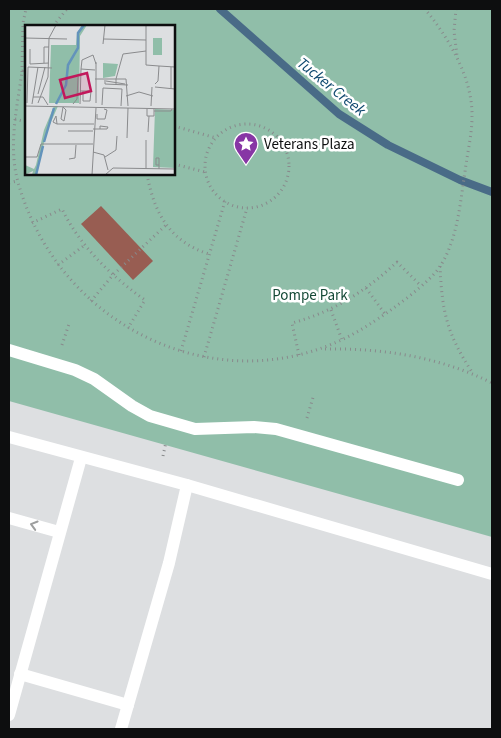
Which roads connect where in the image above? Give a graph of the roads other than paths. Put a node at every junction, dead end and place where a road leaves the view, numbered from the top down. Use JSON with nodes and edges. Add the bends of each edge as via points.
{"nodes":[{"id":1,"x":9,"y":350,"type":"edge"},
{"id":2,"x":9,"y":437,"type":"edge"},
{"id":3,"x":81,"y":458,"type":"junction"},
{"id":4,"x":458,"y":480,"type":"dead end"},
{"id":5,"x":187,"y":485,"type":"junction"},
{"id":6,"x":9,"y":518,"type":"edge"},
{"id":7,"x":60,"y":532,"type":"junction"},
{"id":8,"x":492,"y":574,"type":"edge"},
{"id":9,"x":20,"y":674,"type":"junction"},
{"id":10,"x":128,"y":705,"type":"junction"},
{"id":11,"x":9,"y":715,"type":"edge"},
{"id":12,"x":122,"y":729,"type":"edge"}],
"edges":[{"from":1,"to":4,"type":"lane","via":[[88,376],[150,416],[195,429],[276,429]]},
{"from":2,"to":3,"type":"lane"},
{"from":3,"to":5,"type":"lane"},
{"from":3,"to":7,"type":"lane"},
{"from":5,"to":8,"type":"lane"},
{"from":5,"to":10,"type":"lane","via":[[169,563]]},
{"from":7,"to":6,"type":"lane","one_way":true},
{"from":7,"to":9,"type":"lane"},
{"from":9,"to":10,"type":"lane"},
{"from":9,"to":11,"type":"lane"},
{"from":10,"to":12,"type":"lane"}]}
